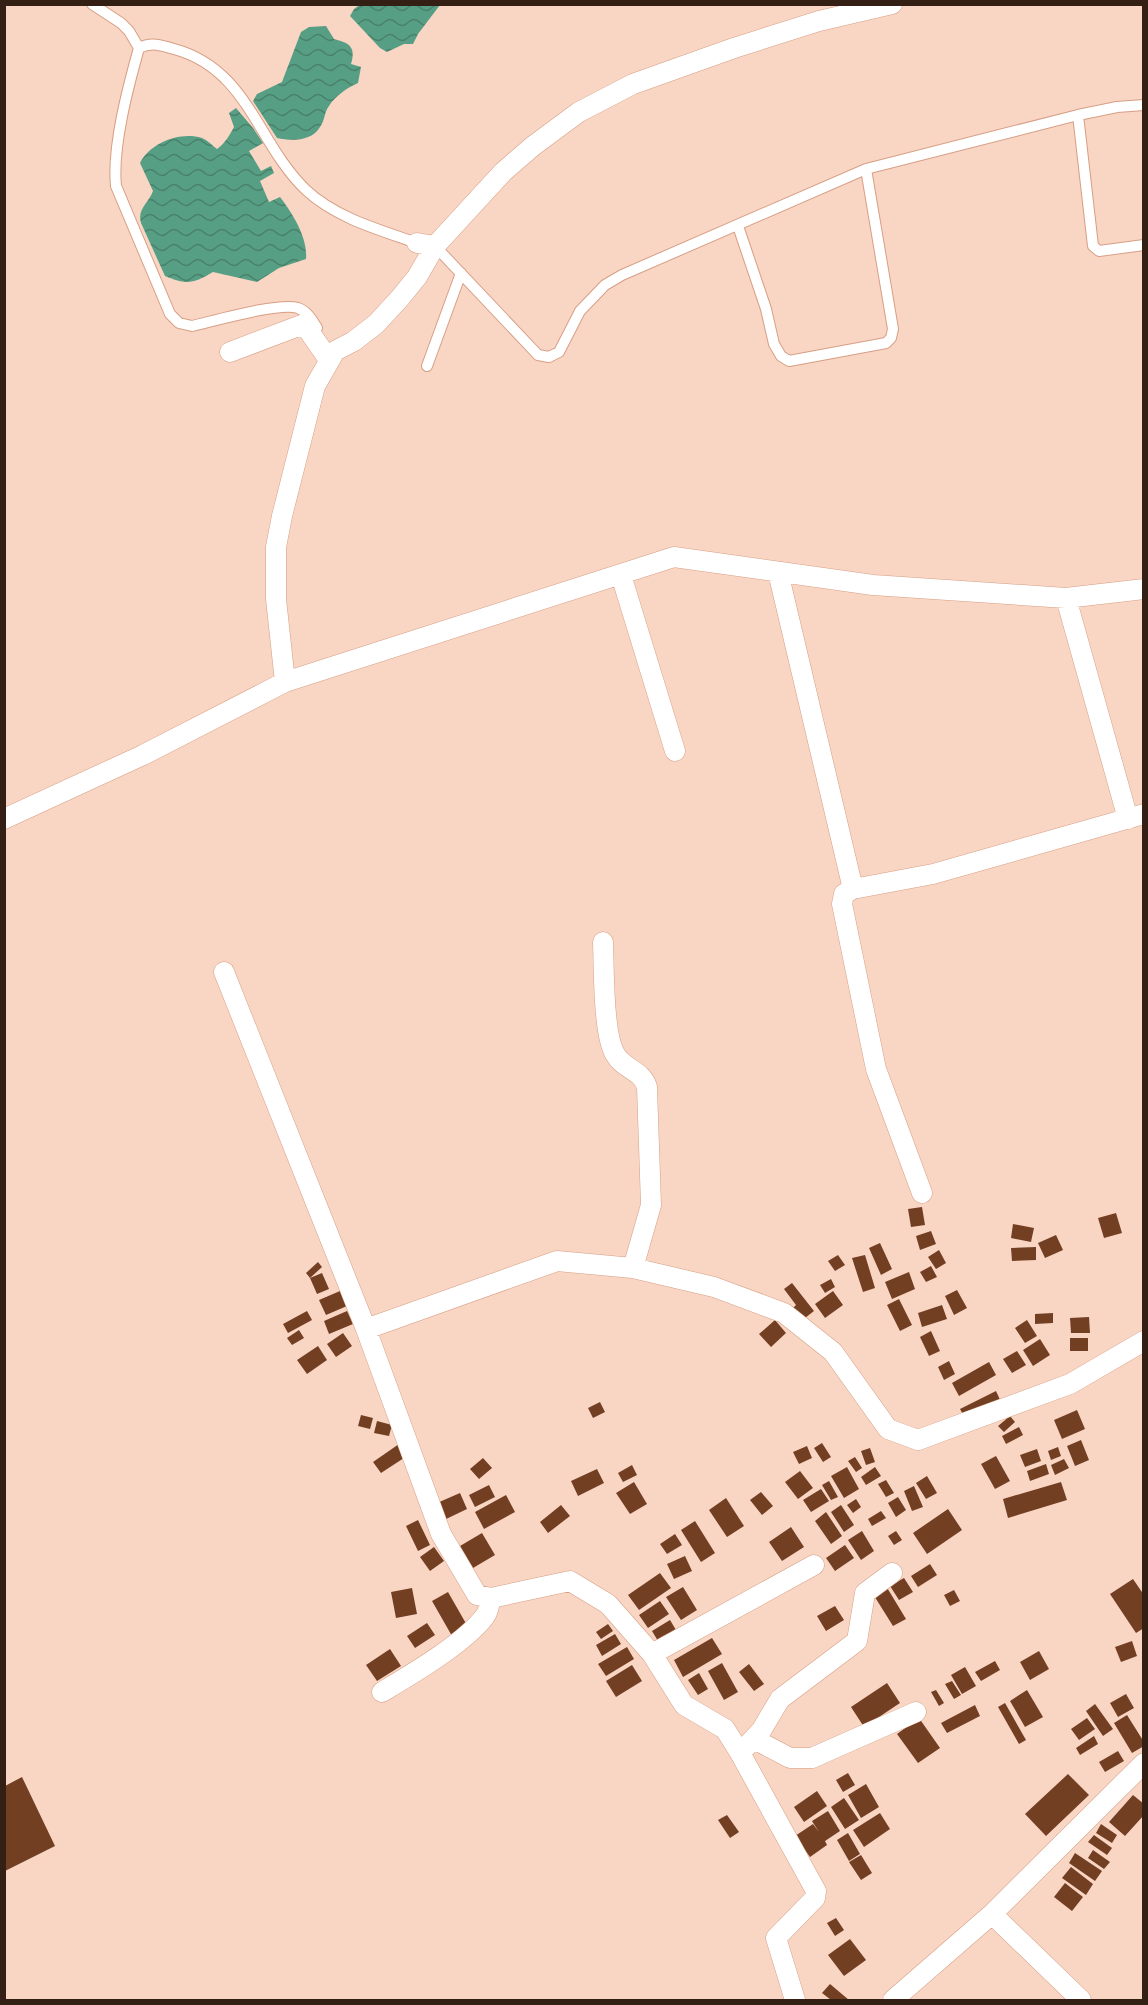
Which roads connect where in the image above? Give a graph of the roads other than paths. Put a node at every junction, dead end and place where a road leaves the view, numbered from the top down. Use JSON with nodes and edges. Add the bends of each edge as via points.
{"nodes":[{"id":1,"x":92,"y":4,"type":"edge"},
{"id":2,"x":892,"y":4,"type":"edge"},
{"id":3,"x":139,"y":48,"type":"junction"},
{"id":4,"x":1143,"y":105,"type":"edge"},
{"id":5,"x":1078,"y":115,"type":"junction"},
{"id":6,"x":866,"y":169,"type":"junction"},
{"id":7,"x":738,"y":226,"type":"junction"},
{"id":8,"x":1143,"y":244,"type":"edge"},
{"id":9,"x":426,"y":245,"type":"junction"},
{"id":10,"x":461,"y":273,"type":"junction"},
{"id":11,"x":230,"y":352,"type":"dead end"},
{"id":12,"x":332,"y":356,"type":"junction"},
{"id":13,"x":427,"y":366,"type":"dead end"},
{"id":14,"x":778,"y":572,"type":"junction"},
{"id":15,"x":621,"y":575,"type":"junction"},
{"id":16,"x":1143,"y":589,"type":"edge"},
{"id":17,"x":1066,"y":598,"type":"junction"},
{"id":18,"x":285,"y":682,"type":"junction"},
{"id":19,"x":675,"y":751,"type":"dead end"},
{"id":20,"x":1136,"y":817,"type":"edge"},
{"id":21,"x":4,"y":819,"type":"edge"},
{"id":22,"x":853,"y":889,"type":"junction"},
{"id":23,"x":603,"y":942,"type":"dead end"},
{"id":24,"x":224,"y":972,"type":"dead end"},
{"id":25,"x":922,"y":1193,"type":"dead end"},
{"id":26,"x":633,"y":1268,"type":"junction"},
{"id":27,"x":366,"y":1329,"type":"junction"},
{"id":28,"x":1143,"y":1341,"type":"edge"},
{"id":29,"x":814,"y":1565,"type":"dead end"},
{"id":30,"x":892,"y":1573,"type":"dead end"},
{"id":31,"x":490,"y":1598,"type":"junction"},
{"id":32,"x":651,"y":1654,"type":"junction"},
{"id":33,"x":382,"y":1692,"type":"dead end"},
{"id":34,"x":916,"y":1712,"type":"dead end"},
{"id":35,"x":747,"y":1746,"type":"junction"},
{"id":36,"x":1143,"y":1763,"type":"edge"},
{"id":37,"x":992,"y":1914,"type":"junction"},
{"id":38,"x":795,"y":2001,"type":"edge"},
{"id":39,"x":893,"y":2001,"type":"edge"},
{"id":40,"x":1081,"y":2001,"type":"edge"}],
"edges":[{"from":1,"to":3,"type":"lane","via":[[121,23]]},
{"from":2,"to":9,"type":"street","via":[[819,21],[734,48],[600,99],[526,152]]},
{"from":3,"to":9,"type":"lane","via":[[155,44],[204,60],[231,84],[306,190],[347,216]]},
{"from":3,"to":12,"type":"lane","via":[[128,87],[114,172],[116,186],[170,314],[179,323],[192,326],[281,307],[296,308],[307,313]]},
{"from":4,"to":5,"type":"lane"},
{"from":5,"to":6,"type":"lane"},
{"from":5,"to":8,"type":"lane","via":[[1093,246],[1100,251]]},
{"from":6,"to":7,"type":"lane"},
{"from":6,"to":7,"type":"lane","via":[[893,329],[886,343],[789,361],[781,356]]},
{"from":7,"to":10,"type":"lane","via":[[643,264],[605,285],[580,311],[559,351],[549,357],[538,356]]},
{"from":9,"to":10,"type":"lane"},
{"from":9,"to":12,"type":"street","via":[[417,277],[400,298],[376,324]]},
{"from":10,"to":13,"type":"lane"},
{"from":11,"to":12,"type":"street","via":[[304,324]]},
{"from":12,"to":18,"type":"street","via":[[315,386],[276,547],[277,608]]},
{"from":14,"to":15,"type":"street","via":[[674,557]]},
{"from":14,"to":17,"type":"street","via":[[873,585]]},
{"from":14,"to":22,"type":"street"},
{"from":15,"to":18,"type":"street"},
{"from":15,"to":19,"type":"street"},
{"from":16,"to":17,"type":"street"},
{"from":17,"to":20,"type":"street"},
{"from":18,"to":21,"type":"street","via":[[143,755]]},
{"from":20,"to":22,"type":"street","via":[[933,874]]},
{"from":22,"to":25,"type":"street","via":[[844,894],[842,904],[876,1069]]},
{"from":23,"to":26,"type":"street","via":[[609,1036],[614,1054],[645,1080],[647,1087],[651,1205]]},
{"from":24,"to":27,"type":"street"},
{"from":26,"to":27,"type":"street","via":[[557,1261]]},
{"from":26,"to":28,"type":"street","via":[[714,1287],[784,1313],[833,1352],[888,1429],[918,1440],[1070,1384]]},
{"from":27,"to":31,"type":"street","via":[[441,1534],[477,1594]]},
{"from":29,"to":32,"type":"street"},
{"from":30,"to":35,"type":"street","via":[[865,1593],[857,1641],[780,1699]]},
{"from":31,"to":32,"type":"street","via":[[570,1581],[608,1604]]},
{"from":31,"to":33,"type":"street","via":[[486,1615],[467,1634]]},
{"from":32,"to":35,"type":"street","via":[[684,1705]]},
{"from":34,"to":35,"type":"street","via":[[812,1758],[790,1758]]},
{"from":35,"to":38,"type":"street","via":[[816,1891],[815,1898],[776,1938]]},
{"from":36,"to":37,"type":"street"},
{"from":37,"to":39,"type":"street"},
{"from":37,"to":40,"type":"street"}]}
